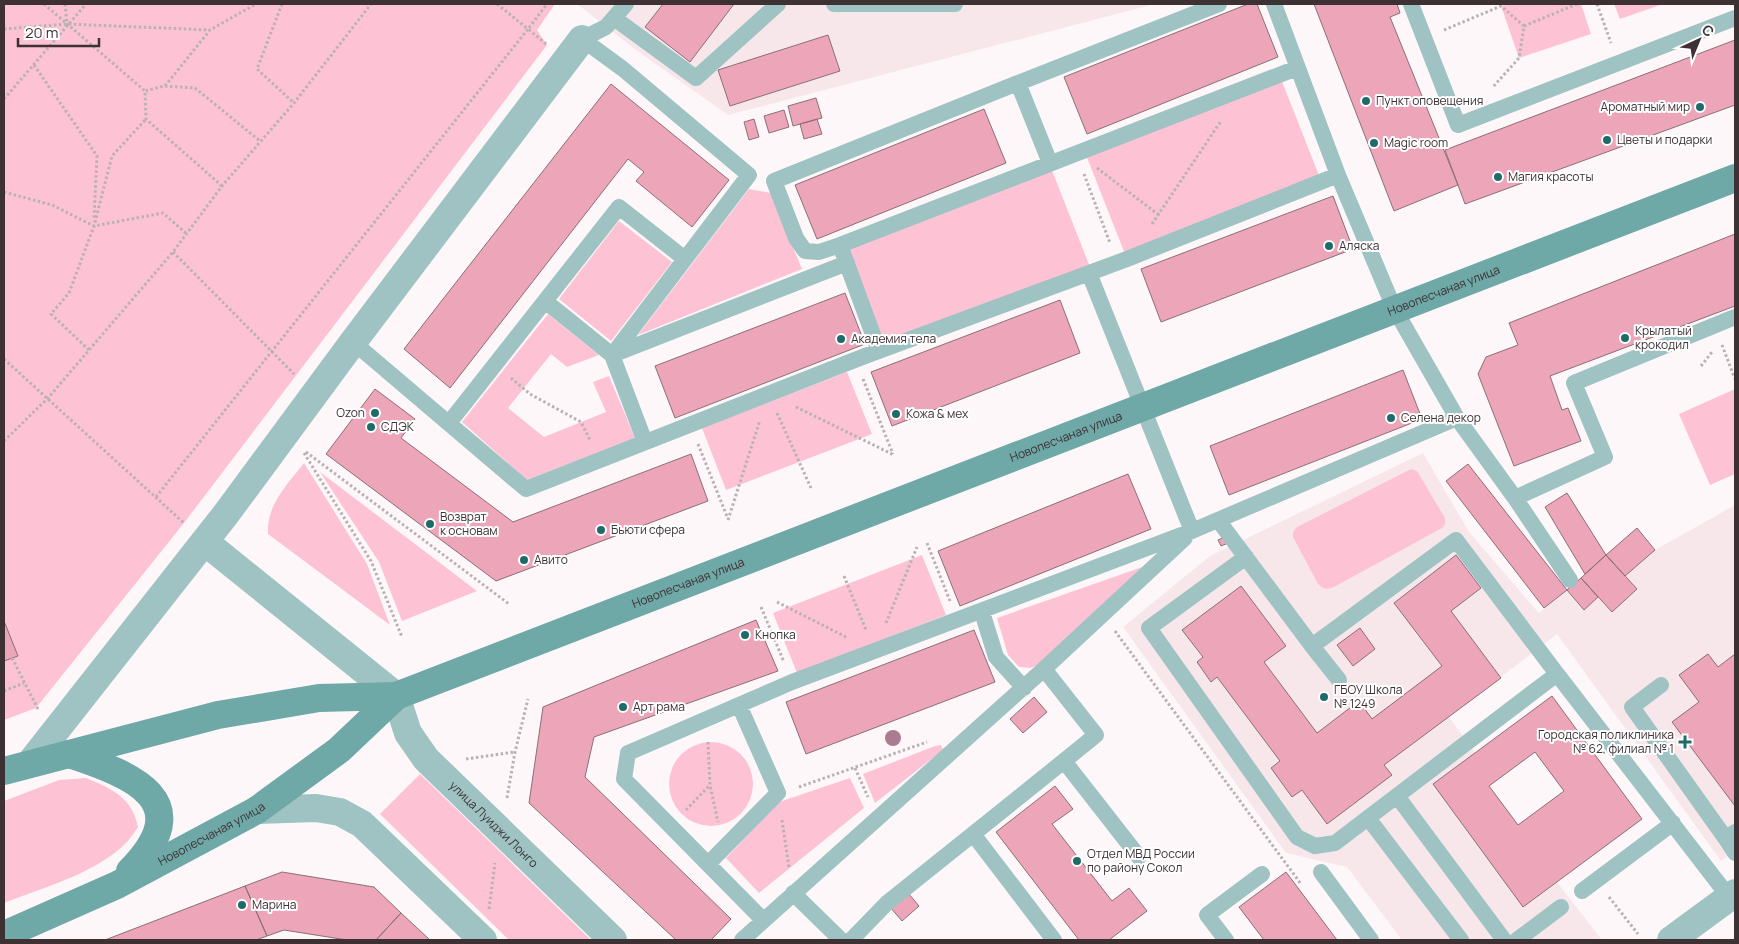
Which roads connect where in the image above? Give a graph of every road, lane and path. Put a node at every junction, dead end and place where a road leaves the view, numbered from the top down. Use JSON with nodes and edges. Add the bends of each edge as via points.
{"nodes":[{"id":1,"x":44,"y":4,"type":"edge"},
{"id":2,"x":65,"y":4,"type":"edge"},
{"id":3,"x":86,"y":4,"type":"edge"},
{"id":4,"x":256,"y":4,"type":"edge"},
{"id":5,"x":282,"y":4,"type":"edge"},
{"id":6,"x":371,"y":4,"type":"edge"},
{"id":7,"x":497,"y":4,"type":"edge"},
{"id":8,"x":626,"y":4,"type":"edge"},
{"id":9,"x":778,"y":4,"type":"edge"},
{"id":10,"x":834,"y":4,"type":"edge"},
{"id":11,"x":955,"y":4,"type":"edge"},
{"id":12,"x":1219,"y":4,"type":"edge"},
{"id":13,"x":1274,"y":4,"type":"edge"},
{"id":14,"x":1412,"y":4,"type":"edge"},
{"id":15,"x":1577,"y":4,"type":"edge"},
{"id":16,"x":1597,"y":4,"type":"edge"},
{"id":17,"x":614,"y":18,"type":"junction"},
{"id":18,"x":1735,"y":20,"type":"edge"},
{"id":19,"x":67,"y":24,"type":"junction"},
{"id":20,"x":1524,"y":26,"type":"junction"},
{"id":21,"x":4,"y":29,"type":"edge"},
{"id":22,"x":210,"y":30,"type":"junction"},
{"id":23,"x":1425,"y":38,"type":"junction"},
{"id":24,"x":582,"y":39,"type":"junction"},
{"id":25,"x":1518,"y":58,"type":"dead end"},
{"id":26,"x":1618,"y":62,"type":"junction"},
{"id":27,"x":34,"y":65,"type":"junction"},
{"id":28,"x":1297,"y":68,"type":"junction"},
{"id":29,"x":1018,"y":83,"type":"junction"},
{"id":30,"x":164,"y":86,"type":"junction"},
{"id":31,"x":1243,"y":88,"type":"junction"},
{"id":32,"x":145,"y":91,"type":"junction"},
{"id":33,"x":4,"y":99,"type":"edge"},
{"id":34,"x":294,"y":103,"type":"junction"},
{"id":35,"x":146,"y":118,"type":"junction"},
{"id":36,"x":260,"y":141,"type":"junction"},
{"id":37,"x":1076,"y":153,"type":"junction"},
{"id":38,"x":1050,"y":163,"type":"junction"},
{"id":39,"x":1338,"y":175,"type":"junction"},
{"id":40,"x":1735,"y":178,"type":"edge"},
{"id":41,"x":222,"y":186,"type":"junction"},
{"id":42,"x":4,"y":192,"type":"edge"},
{"id":43,"x":1159,"y":214,"type":"junction"},
{"id":44,"x":94,"y":226,"type":"junction"},
{"id":45,"x":186,"y":234,"type":"junction"},
{"id":46,"x":840,"y":245,"type":"junction"},
{"id":47,"x":173,"y":252,"type":"junction"},
{"id":48,"x":685,"y":259,"type":"junction"},
{"id":49,"x":1122,"y":261,"type":"junction"},
{"id":50,"x":846,"y":263,"type":"junction"},
{"id":51,"x":1089,"y":273,"type":"junction"},
{"id":52,"x":545,"y":301,"type":"junction"},
{"id":53,"x":1394,"y":308,"type":"junction"},
{"id":54,"x":1735,"y":317,"type":"edge"},
{"id":55,"x":353,"y":342,"type":"junction"},
{"id":56,"x":89,"y":350,"type":"junction"},
{"id":57,"x":879,"y":351,"type":"junction"},
{"id":58,"x":272,"y":352,"type":"junction"},
{"id":59,"x":612,"y":356,"type":"junction"},
{"id":60,"x":4,"y":359,"type":"edge"},
{"id":61,"x":856,"y":360,"type":"junction"},
{"id":62,"x":495,"y":364,"type":"junction"},
{"id":63,"x":1701,"y":366,"type":"dead end"},
{"id":64,"x":1735,"y":379,"type":"edge"},
{"id":65,"x":300,"y":380,"type":"dead end"},
{"id":66,"x":768,"y":393,"type":"junction"},
{"id":67,"x":48,"y":398,"type":"junction"},
{"id":68,"x":1143,"y":407,"type":"junction"},
{"id":69,"x":1458,"y":418,"type":"junction"},
{"id":70,"x":449,"y":423,"type":"junction"},
{"id":71,"x":690,"y":424,"type":"junction"},
{"id":72,"x":4,"y":441,"type":"edge"},
{"id":73,"x":645,"y":442,"type":"junction"},
{"id":74,"x":600,"y":461,"type":"junction"},
{"id":75,"x":811,"y":488,"type":"dead end"},
{"id":76,"x":156,"y":497,"type":"junction"},
{"id":77,"x":1515,"y":498,"type":"junction"},
{"id":78,"x":1218,"y":520,"type":"junction"},
{"id":79,"x":1192,"y":531,"type":"junction"},
{"id":80,"x":197,"y":535,"type":"junction"},
{"id":81,"x":927,"y":543,"type":"dead end"},
{"id":82,"x":917,"y":547,"type":"dead end"},
{"id":83,"x":1246,"y":557,"type":"junction"},
{"id":84,"x":844,"y":576,"type":"dead end"},
{"id":85,"x":1570,"y":580,"type":"dead end"},
{"id":86,"x":776,"y":602,"type":"dead end"},
{"id":87,"x":509,"y":604,"type":"dead end"},
{"id":88,"x":761,"y":607,"type":"dead end"},
{"id":89,"x":982,"y":612,"type":"junction"},
{"id":90,"x":1103,"y":615,"type":"junction"},
{"id":91,"x":958,"y":620,"type":"junction"},
{"id":92,"x":402,"y":637,"type":"dead end"},
{"id":93,"x":1312,"y":646,"type":"junction"},
{"id":94,"x":875,"y":651,"type":"junction"},
{"id":95,"x":12,"y":658,"type":"dead end"},
{"id":96,"x":1044,"y":669,"type":"junction"},
{"id":97,"x":1557,"y":674,"type":"junction"},
{"id":98,"x":1339,"y":680,"type":"dead end"},
{"id":99,"x":792,"y":682,"type":"junction"},
{"id":100,"x":24,"y":683,"type":"junction"},
{"id":101,"x":1661,"y":685,"type":"dead end"},
{"id":102,"x":1024,"y":688,"type":"junction"},
{"id":103,"x":4,"y":691,"type":"edge"},
{"id":104,"x":396,"y":696,"type":"junction"},
{"id":105,"x":528,"y":699,"type":"dead end"},
{"id":106,"x":739,"y":706,"type":"junction"},
{"id":107,"x":41,"y":714,"type":"dead end"},
{"id":108,"x":707,"y":719,"type":"junction"},
{"id":109,"x":935,"y":740,"type":"dead end"},
{"id":110,"x":515,"y":752,"type":"junction"},
{"id":111,"x":69,"y":754,"type":"junction"},
{"id":112,"x":463,"y":759,"type":"dead end"},
{"id":113,"x":1064,"y":761,"type":"junction"},
{"id":114,"x":31,"y":762,"type":"junction"},
{"id":115,"x":855,"y":768,"type":"junction"},
{"id":116,"x":4,"y":771,"type":"edge"},
{"id":117,"x":710,"y":786,"type":"junction"},
{"id":118,"x":778,"y":793,"type":"junction"},
{"id":119,"x":1397,"y":796,"type":"junction"},
{"id":120,"x":256,"y":810,"type":"junction"},
{"id":121,"x":877,"y":818,"type":"junction"},
{"id":122,"x":1368,"y":818,"type":"junction"},
{"id":123,"x":1673,"y":823,"type":"junction"},
{"id":124,"x":670,"y":826,"type":"junction"},
{"id":125,"x":499,"y":831,"type":"junction"},
{"id":126,"x":973,"y":834,"type":"junction"},
{"id":127,"x":1730,"y":835,"type":"edge"},
{"id":128,"x":724,"y":848,"type":"junction"},
{"id":129,"x":1735,"y":853,"type":"edge"},
{"id":130,"x":1139,"y":857,"type":"dead end"},
{"id":131,"x":1282,"y":860,"type":"dead end"},
{"id":132,"x":708,"y":864,"type":"junction"},
{"id":133,"x":1321,"y":872,"type":"dead end"},
{"id":134,"x":1262,"y":874,"type":"dead end"},
{"id":135,"x":1597,"y":880,"type":"junction"},
{"id":136,"x":117,"y":885,"type":"junction"},
{"id":137,"x":1582,"y":891,"type":"dead end"},
{"id":138,"x":793,"y":894,"type":"junction"},
{"id":139,"x":1732,"y":895,"type":"edge"},
{"id":140,"x":1561,"y":907,"type":"dead end"},
{"id":141,"x":489,"y":913,"type":"dead end"},
{"id":142,"x":763,"y":920,"type":"junction"},
{"id":143,"x":1638,"y":934,"type":"dead end"},
{"id":144,"x":8,"y":936,"type":"edge"},
{"id":145,"x":483,"y":940,"type":"edge"},
{"id":146,"x":613,"y":940,"type":"edge"},
{"id":147,"x":742,"y":940,"type":"edge"},
{"id":148,"x":841,"y":940,"type":"edge"},
{"id":149,"x":851,"y":940,"type":"edge"},
{"id":150,"x":1054,"y":940,"type":"edge"},
{"id":151,"x":1226,"y":940,"type":"edge"},
{"id":152,"x":1371,"y":940,"type":"edge"},
{"id":153,"x":1461,"y":940,"type":"edge"},
{"id":154,"x":1504,"y":940,"type":"edge"},
{"id":155,"x":1517,"y":940,"type":"edge"},
{"id":156,"x":1671,"y":940,"type":"edge"}],
"edges":[{"from":1,"to":19,"type":"path"},
{"from":2,"to":19,"type":"path"},
{"from":3,"to":19,"type":"path"},
{"from":4,"to":22,"type":"path"},
{"from":5,"to":34,"type":"path","via":[[257,69]]},
{"from":6,"to":34,"type":"path"},
{"from":7,"to":58,"type":"path","via":[[528,29]]},
{"from":8,"to":17,"type":"lane"},
{"from":9,"to":17,"type":"lane","via":[[696,78]]},
{"from":10,"to":11,"type":"lane"},
{"from":12,"to":29,"type":"lane"},
{"from":13,"to":28,"type":"lane"},
{"from":14,"to":23,"type":"lane"},
{"from":15,"to":20,"type":"path"},
{"from":16,"to":26,"type":"path"},
{"from":17,"to":24,"type":"lane","via":[[606,27]]},
{"from":18,"to":26,"type":"lane"},
{"from":19,"to":21,"type":"path"},
{"from":19,"to":22,"type":"path"},
{"from":19,"to":27,"type":"path"},
{"from":19,"to":32,"type":"path"},
{"from":20,"to":23,"type":"path","via":[[1501,6]]},
{"from":20,"to":25,"type":"path"},
{"from":22,"to":30,"type":"path"},
{"from":23,"to":26,"type":"lane","via":[[1458,125]]},
{"from":24,"to":48,"type":"lane","via":[[623,69],[749,175]]},
{"from":24,"to":55,"type":"street"},
{"from":27,"to":33,"type":"path"},
{"from":27,"to":44,"type":"path","via":[[97,156]]},
{"from":28,"to":31,"type":"lane"},
{"from":28,"to":39,"type":"lane"},
{"from":29,"to":38,"type":"lane"},
{"from":29,"to":46,"type":"lane","via":[[774,181],[796,238],[806,251],[819,252]]},
{"from":30,"to":32,"type":"path"},
{"from":30,"to":36,"type":"path","via":[[195,88]]},
{"from":31,"to":37,"type":"lane"},
{"from":31,"to":43,"type":"path"},
{"from":32,"to":35,"type":"path"},
{"from":34,"to":36,"type":"path"},
{"from":35,"to":41,"type":"path"},
{"from":35,"to":44,"type":"path","via":[[112,156]]},
{"from":36,"to":41,"type":"path"},
{"from":37,"to":38,"type":"lane"},
{"from":37,"to":43,"type":"path"},
{"from":37,"to":49,"type":"path"},
{"from":38,"to":46,"type":"lane"},
{"from":39,"to":49,"type":"lane"},
{"from":39,"to":53,"type":"lane"},
{"from":40,"to":53,"type":"main road","name":"Новопесчаная улица"},
{"from":41,"to":45,"type":"path"},
{"from":42,"to":44,"type":"path","via":[[52,205]]},
{"from":43,"to":49,"type":"path"},
{"from":44,"to":45,"type":"path","via":[[163,213]]},
{"from":44,"to":56,"type":"path","via":[[69,293],[51,314]]},
{"from":45,"to":47,"type":"path"},
{"from":46,"to":50,"type":"lane"},
{"from":47,"to":56,"type":"path"},
{"from":47,"to":58,"type":"path"},
{"from":48,"to":52,"type":"lane","via":[[619,207]]},
{"from":48,"to":59,"type":"lane"},
{"from":49,"to":51,"type":"lane"},
{"from":50,"to":57,"type":"lane"},
{"from":50,"to":59,"type":"lane"},
{"from":51,"to":57,"type":"lane"},
{"from":51,"to":68,"type":"lane"},
{"from":52,"to":59,"type":"lane"},
{"from":52,"to":62,"type":"lane"},
{"from":53,"to":68,"type":"main road","name":"Новопесчаная улица"},
{"from":53,"to":69,"type":"lane"},
{"from":54,"to":77,"type":"lane","via":[[1574,383],[1605,456]]},
{"from":55,"to":70,"type":"lane"},
{"from":55,"to":80,"type":"street"},
{"from":56,"to":67,"type":"path"},
{"from":57,"to":61,"type":"lane"},
{"from":58,"to":65,"type":"path"},
{"from":58,"to":76,"type":"path"},
{"from":59,"to":73,"type":"lane"},
{"from":60,"to":67,"type":"path"},
{"from":61,"to":66,"type":"lane"},
{"from":61,"to":66,"type":"path","via":[[894,455]]},
{"from":62,"to":70,"type":"lane"},
{"from":62,"to":74,"type":"path","via":[[530,394],[581,422]]},
{"from":63,"to":64,"type":"path","via":[[1720,342]]},
{"from":66,"to":71,"type":"lane"},
{"from":66,"to":71,"type":"path","via":[[728,520]]},
{"from":66,"to":75,"type":"path"},
{"from":67,"to":72,"type":"path"},
{"from":67,"to":76,"type":"path"},
{"from":68,"to":79,"type":"lane"},
{"from":68,"to":104,"type":"main road","name":"Новопесчаная улица"},
{"from":69,"to":77,"type":"lane"},
{"from":69,"to":78,"type":"lane"},
{"from":70,"to":74,"type":"lane","via":[[526,489]]},
{"from":71,"to":73,"type":"lane"},
{"from":73,"to":74,"type":"lane"},
{"from":76,"to":80,"type":"path"},
{"from":77,"to":85,"type":"lane"},
{"from":78,"to":79,"type":"lane"},
{"from":78,"to":83,"type":"lane"},
{"from":79,"to":89,"type":"lane"},
{"from":79,"to":90,"type":"lane"},
{"from":80,"to":104,"type":"street"},
{"from":80,"to":114,"type":"street"},
{"from":81,"to":91,"type":"path"},
{"from":82,"to":94,"type":"path"},
{"from":83,"to":93,"type":"lane"},
{"from":83,"to":122,"type":"lane","via":[[1149,628],[1297,836],[1314,846],[1335,843]]},
{"from":84,"to":94,"type":"path"},
{"from":86,"to":94,"type":"path"},
{"from":87,"to":92,"type":"path","via":[[301,449],[371,561]]},
{"from":88,"to":99,"type":"path"},
{"from":89,"to":91,"type":"lane"},
{"from":89,"to":102,"type":"lane","via":[[996,657]]},
{"from":90,"to":96,"type":"lane"},
{"from":90,"to":131,"type":"path"},
{"from":91,"to":94,"type":"lane"},
{"from":93,"to":97,"type":"lane","via":[[1456,540]]},
{"from":93,"to":98,"type":"lane"},
{"from":94,"to":99,"type":"lane"},
{"from":95,"to":100,"type":"path"},
{"from":96,"to":102,"type":"lane"},
{"from":96,"to":113,"type":"lane","via":[[1096,735]]},
{"from":97,"to":119,"type":"lane"},
{"from":97,"to":123,"type":"lane"},
{"from":99,"to":106,"type":"lane"},
{"from":100,"to":103,"type":"path"},
{"from":100,"to":107,"type":"path"},
{"from":101,"to":127,"type":"lane","via":[[1632,707]]},
{"from":102,"to":121,"type":"lane"},
{"from":104,"to":111,"type":"main road","name":"Новопесчаная улица","via":[[319,698],[218,715]]},
{"from":104,"to":120,"type":"main road","name":"Новопесчаная улица","via":[[340,750]]},
{"from":104,"to":125,"type":"street","name":"улица Луиджи Лонго","via":[[408,733],[426,760]]},
{"from":105,"to":110,"type":"path"},
{"from":106,"to":108,"type":"lane"},
{"from":106,"to":118,"type":"lane"},
{"from":108,"to":117,"type":"path"},
{"from":108,"to":124,"type":"lane","via":[[628,753],[624,779]]},
{"from":109,"to":115,"type":"path"},
{"from":110,"to":112,"type":"path"},
{"from":110,"to":125,"type":"path"},
{"from":111,"to":114,"type":"main road","name":"Новопесчаная улица"},
{"from":111,"to":136,"type":"main road","via":[[125,775],[143,786],[156,804],[159,827],[154,843]]},
{"from":113,"to":126,"type":"lane"},
{"from":113,"to":130,"type":"lane"},
{"from":114,"to":116,"type":"main road","name":"Новопесчаная улица"},
{"from":115,"to":118,"type":"path"},
{"from":115,"to":121,"type":"path"},
{"from":117,"to":124,"type":"path"},
{"from":117,"to":128,"type":"path"},
{"from":118,"to":128,"type":"lane"},
{"from":118,"to":138,"type":"path"},
{"from":119,"to":122,"type":"lane"},
{"from":119,"to":154,"type":"lane"},
{"from":120,"to":136,"type":"main road","name":"Новопесчаная улица"},
{"from":120,"to":145,"type":"street","via":[[316,808],[340,812],[362,824]]},
{"from":121,"to":138,"type":"lane"},
{"from":122,"to":153,"type":"lane"},
{"from":123,"to":135,"type":"lane"},
{"from":123,"to":139,"type":"lane"},
{"from":124,"to":132,"type":"lane"},
{"from":125,"to":141,"type":"path"},
{"from":125,"to":146,"type":"street","name":"улица Луиджи Лонго"},
{"from":126,"to":149,"type":"lane","via":[[887,903]]},
{"from":126,"to":150,"type":"lane"},
{"from":127,"to":129,"type":"lane"},
{"from":128,"to":132,"type":"lane"},
{"from":132,"to":142,"type":"lane"},
{"from":133,"to":152,"type":"lane"},
{"from":134,"to":151,"type":"lane","via":[[1207,915]]},
{"from":135,"to":137,"type":"lane"},
{"from":135,"to":143,"type":"path"},
{"from":136,"to":144,"type":"main road","name":"Новопесчаная улица"},
{"from":138,"to":142,"type":"lane"},
{"from":138,"to":148,"type":"lane"},
{"from":139,"to":156,"type":"street"},
{"from":140,"to":155,"type":"lane"},
{"from":142,"to":147,"type":"lane"}]}
